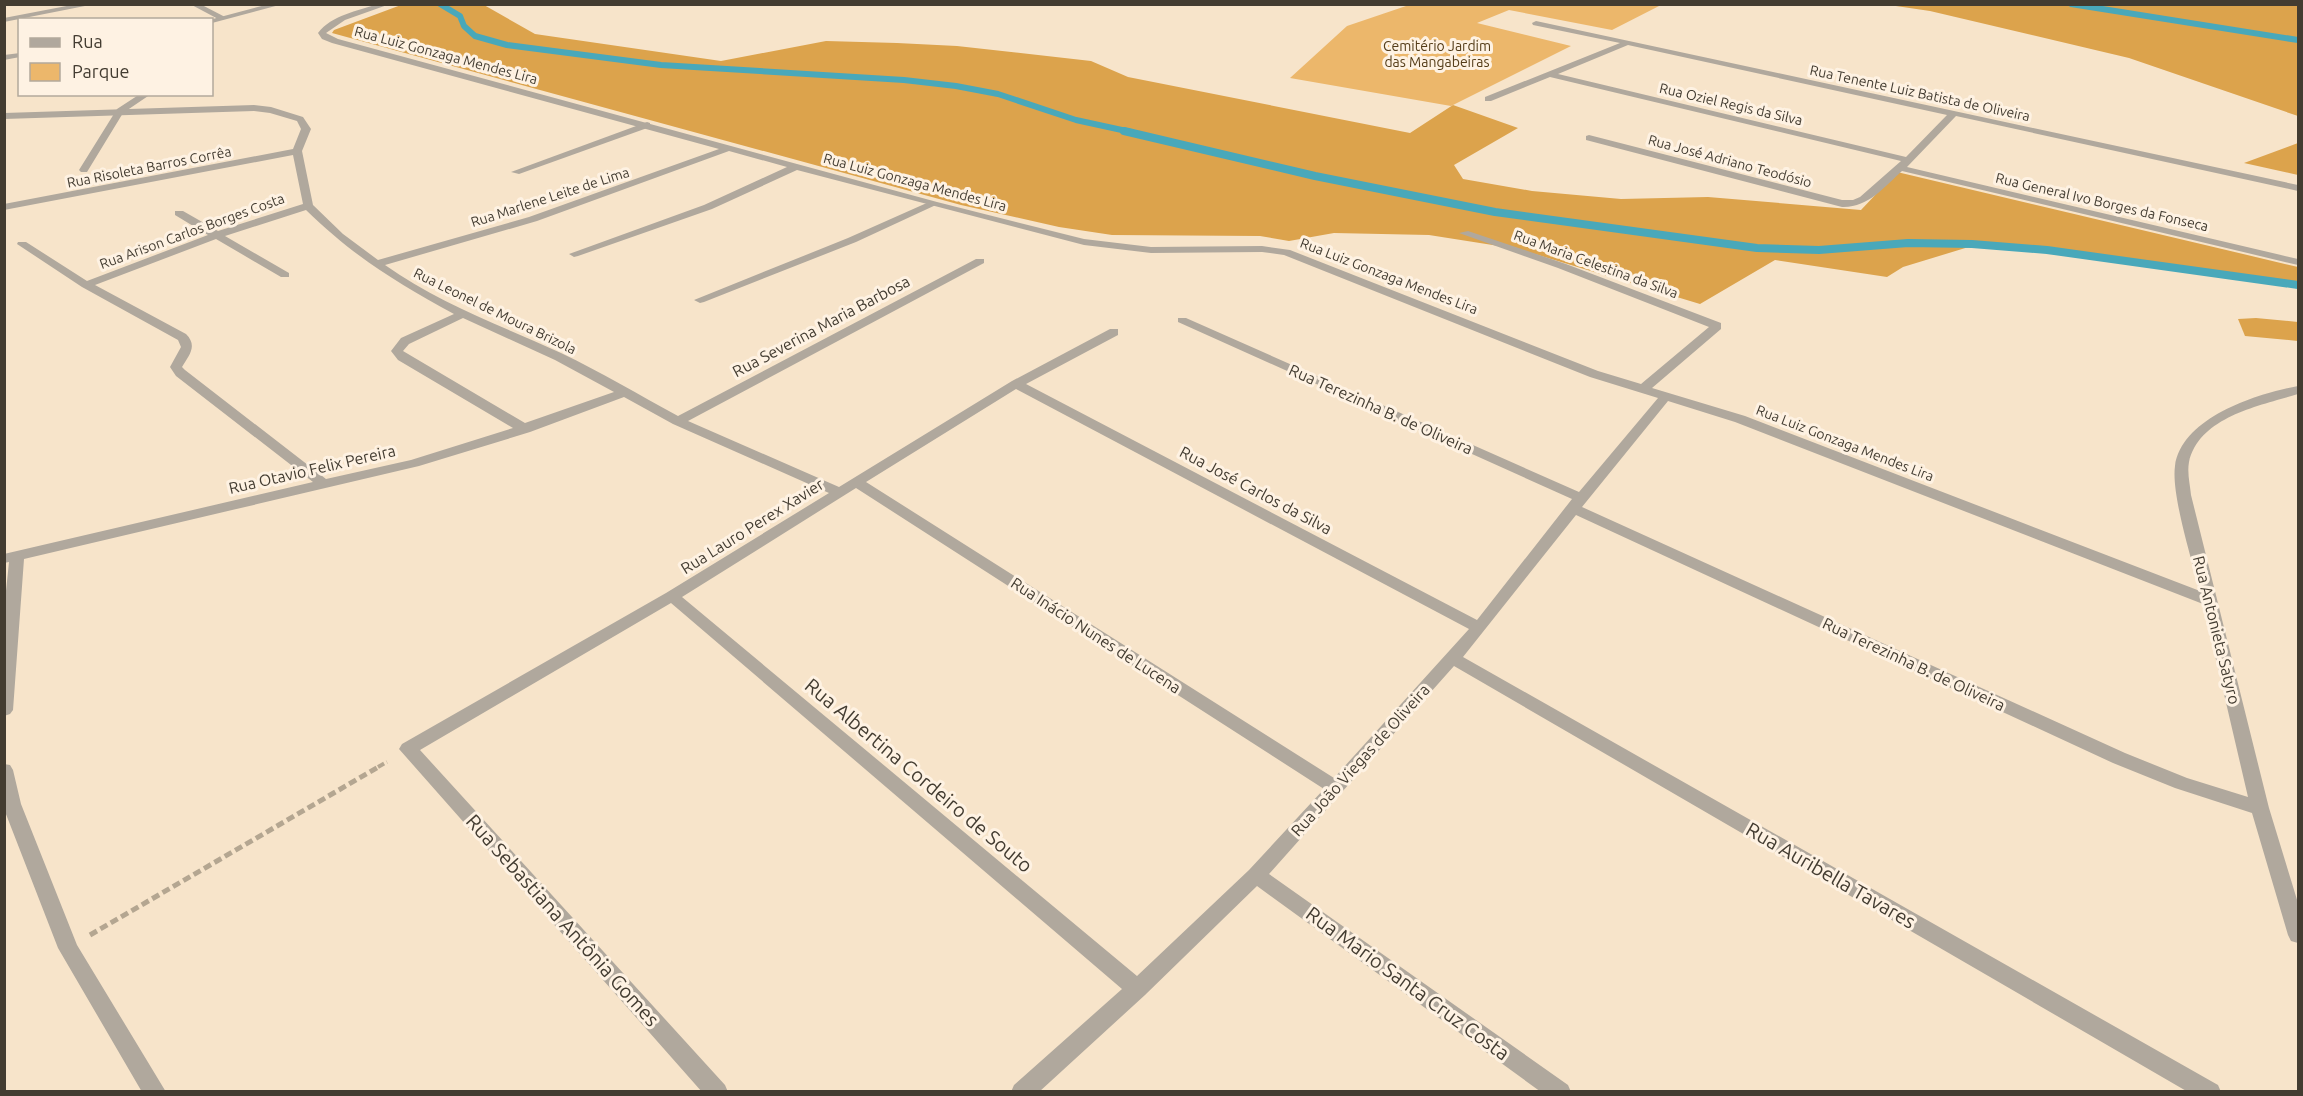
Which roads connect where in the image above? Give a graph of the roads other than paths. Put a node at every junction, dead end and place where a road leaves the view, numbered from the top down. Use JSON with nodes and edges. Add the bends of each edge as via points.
{"nodes":[{"id":1,"x":92,"y":4,"type":"edge"},
{"id":2,"x":193,"y":4,"type":"edge"},
{"id":3,"x":280,"y":4,"type":"edge"},
{"id":4,"x":387,"y":4,"type":"edge"},
{"id":5,"x":223,"y":18,"type":"junction"},
{"id":6,"x":4,"y":20,"type":"edge"},
{"id":7,"x":213,"y":21,"type":"edge"},
{"id":8,"x":1536,"y":23,"type":"dead end"},
{"id":9,"x":1625,"y":44,"type":"junction"},
{"id":10,"x":1547,"y":74,"type":"junction"},
{"id":11,"x":144,"y":96,"type":"edge"},
{"id":12,"x":1488,"y":99,"type":"dead end"},
{"id":13,"x":120,"y":111,"type":"junction"},
{"id":14,"x":1953,"y":114,"type":"junction"},
{"id":15,"x":4,"y":116,"type":"edge"},
{"id":16,"x":647,"y":125,"type":"junction"},
{"id":17,"x":1589,"y":138,"type":"dead end"},
{"id":18,"x":730,"y":148,"type":"junction"},
{"id":19,"x":297,"y":151,"type":"junction"},
{"id":20,"x":1908,"y":160,"type":"junction"},
{"id":21,"x":797,"y":166,"type":"junction"},
{"id":22,"x":1900,"y":168,"type":"junction"},
{"id":23,"x":84,"y":170,"type":"dead end"},
{"id":24,"x":516,"y":172,"type":"dead end"},
{"id":25,"x":2298,"y":188,"type":"edge"},
{"id":26,"x":933,"y":204,"type":"junction"},
{"id":27,"x":308,"y":206,"type":"junction"},
{"id":28,"x":4,"y":207,"type":"edge"},
{"id":29,"x":179,"y":213,"type":"dead end"},
{"id":30,"x":1464,"y":233,"type":"dead end"},
{"id":31,"x":214,"y":236,"type":"junction"},
{"id":32,"x":22,"y":244,"type":"dead end"},
{"id":33,"x":574,"y":254,"type":"dead end"},
{"id":34,"x":980,"y":261,"type":"dead end"},
{"id":35,"x":2298,"y":262,"type":"edge"},
{"id":36,"x":375,"y":264,"type":"junction"},
{"id":37,"x":285,"y":275,"type":"dead end"},
{"id":38,"x":86,"y":285,"type":"junction"},
{"id":39,"x":700,"y":300,"type":"dead end"},
{"id":40,"x":464,"y":314,"type":"junction"},
{"id":41,"x":1182,"y":320,"type":"dead end"},
{"id":42,"x":1114,"y":332,"type":"dead end"},
{"id":43,"x":1016,"y":384,"type":"junction"},
{"id":44,"x":1642,"y":390,"type":"junction"},
{"id":45,"x":2298,"y":390,"type":"edge"},
{"id":46,"x":623,"y":393,"type":"junction"},
{"id":47,"x":1665,"y":397,"type":"junction"},
{"id":48,"x":678,"y":421,"type":"junction"},
{"id":49,"x":525,"y":429,"type":"junction"},
{"id":50,"x":856,"y":482,"type":"junction"},
{"id":51,"x":325,"y":484,"type":"junction"},
{"id":52,"x":840,"y":493,"type":"junction"},
{"id":53,"x":1577,"y":503,"type":"junction"},
{"id":54,"x":11,"y":558,"type":"edge"},
{"id":55,"x":672,"y":596,"type":"junction"},
{"id":56,"x":2210,"y":600,"type":"junction"},
{"id":57,"x":1479,"y":628,"type":"junction"},
{"id":58,"x":1452,"y":658,"type":"junction"},
{"id":59,"x":4,"y":710,"type":"edge"},
{"id":60,"x":408,"y":749,"type":"joint"},
{"id":61,"x":4,"y":770,"type":"edge"},
{"id":62,"x":1336,"y":788,"type":"junction"},
{"id":63,"x":2260,"y":808,"type":"junction"},
{"id":64,"x":1256,"y":875,"type":"junction"},
{"id":65,"x":2298,"y":935,"type":"edge"},
{"id":66,"x":1137,"y":989,"type":"junction"},
{"id":67,"x":155,"y":1092,"type":"edge"},
{"id":68,"x":717,"y":1092,"type":"edge"},
{"id":69,"x":1022,"y":1092,"type":"edge"},
{"id":70,"x":1560,"y":1092,"type":"edge"},
{"id":71,"x":2210,"y":1092,"type":"edge"}],
"edges":[{"from":1,"to":6,"type":"street"},
{"from":2,"to":5,"type":"street"},
{"from":3,"to":5,"type":"street"},
{"from":4,"to":16,"type":"street","name":"Rua Luiz Gonzaga Mendes Lira","via":[[334,22],[322,33],[335,41]]},
{"from":5,"to":7,"type":"street"},
{"from":8,"to":9,"type":"street","name":"Rua Tenente Luiz Batista de Oliveira"},
{"from":9,"to":10,"type":"street"},
{"from":9,"to":14,"type":"street","name":"Rua Tenente Luiz Batista de Oliveira"},
{"from":10,"to":12,"type":"street"},
{"from":10,"to":20,"type":"street","name":"Rua Oziel Regis da Silva"},
{"from":11,"to":13,"type":"street"},
{"from":13,"to":15,"type":"street"},
{"from":13,"to":19,"type":"street","via":[[271,110],[300,119],[306,129]]},
{"from":13,"to":23,"type":"street"},
{"from":14,"to":20,"type":"street"},
{"from":14,"to":25,"type":"street","name":"Rua Tenente Luiz Batista de Oliveira"},
{"from":16,"to":18,"type":"street","name":"Rua Luiz Gonzaga Mendes Lira"},
{"from":16,"to":24,"type":"street"},
{"from":17,"to":22,"type":"street","name":"Rua José Adriano Teodósio","via":[[1848,204],[1864,199]]},
{"from":18,"to":21,"type":"street","name":"Rua Luiz Gonzaga Mendes Lira"},
{"from":18,"to":36,"type":"street","name":"Rua Marlene Leite de Lima","via":[[533,219]]},
{"from":19,"to":27,"type":"street"},
{"from":19,"to":28,"type":"street","name":"Rua Risoleta Barros Corrêa"},
{"from":20,"to":22,"type":"street"},
{"from":21,"to":26,"type":"street","name":"Rua Luiz Gonzaga Mendes Lira"},
{"from":21,"to":33,"type":"street","via":[[708,207]]},
{"from":22,"to":35,"type":"street","name":"Rua General Ivo Borges da Fonseca"},
{"from":26,"to":39,"type":"street"},
{"from":26,"to":44,"type":"street","name":"Rua Luiz Gonzaga Mendes Lira","via":[[1118,247],[1286,252]]},
{"from":27,"to":31,"type":"street","name":"Rua Arison Carlos Borges Costa"},
{"from":27,"to":36,"type":"street","name":"Rua Leonel de Moura Brizola"},
{"from":29,"to":31,"type":"street"},
{"from":30,"to":44,"type":"street","name":"Rua Maria Celestina da Silva","via":[[1717,326]]},
{"from":31,"to":37,"type":"street"},
{"from":31,"to":38,"type":"street","name":"Rua Arison Carlos Borges Costa"},
{"from":32,"to":38,"type":"street"},
{"from":34,"to":48,"type":"street","name":"Rua Severina Maria Barbosa"},
{"from":36,"to":40,"type":"street","name":"Rua Leonel de Moura Brizola"},
{"from":38,"to":51,"type":"street","via":[[182,337],[187,347],[176,367],[180,374]]},
{"from":40,"to":46,"type":"street","name":"Rua Leonel de Moura Brizola","via":[[560,357]]},
{"from":40,"to":49,"type":"street","via":[[415,336],[398,351],[402,357]]},
{"from":41,"to":53,"type":"street","name":"Rua Terezinha B. de Oliveira"},
{"from":42,"to":43,"type":"street","name":"Rua Lauro Perex Xavier"},
{"from":43,"to":50,"type":"street","name":"Rua Lauro Perex Xavier"},
{"from":43,"to":57,"type":"street","name":"Rua José Carlos da Silva"},
{"from":44,"to":47,"type":"street","name":"Rua Luiz Gonzaga Mendes Lira"},
{"from":45,"to":56,"type":"street","name":"Rua Antonieta Satyro","via":[[2210,422],[2190,438],[2181,463],[2184,495]]},
{"from":46,"to":48,"type":"street","name":"Rua Leonel de Moura Brizola"},
{"from":46,"to":49,"type":"street","name":"Rua Otavio Felix Pereira"},
{"from":47,"to":53,"type":"street","name":"Rua João Viegas de Oliveira"},
{"from":47,"to":56,"type":"street","name":"Rua Luiz Gonzaga Mendes Lira","via":[[1740,419]]},
{"from":48,"to":52,"type":"street","name":"Rua Leonel de Moura Brizola"},
{"from":49,"to":51,"type":"street","name":"Rua Otavio Felix Pereira","via":[[414,463]]},
{"from":50,"to":52,"type":"street","name":"Rua Lauro Perex Xavier"},
{"from":50,"to":62,"type":"street","name":"Rua Inácio Nunes de Lucena"},
{"from":51,"to":54,"type":"street","name":"Rua Otavio Felix Pereira"},
{"from":52,"to":55,"type":"street","name":"Rua Lauro Perex Xavier"},
{"from":53,"to":57,"type":"street","name":"Rua João Viegas de Oliveira"},
{"from":53,"to":63,"type":"street","name":"Rua Terezinha B. de Oliveira","via":[[2119,758]]},
{"from":54,"to":59,"type":"street"},
{"from":55,"to":60,"type":"street","name":"Rua Lauro Perex Xavier"},
{"from":55,"to":66,"type":"street","name":"Rua Albertina Cordeiro de Souto"},
{"from":56,"to":63,"type":"street","name":"Rua Antonieta Satyro"},
{"from":57,"to":58,"type":"street","name":"Rua João Viegas de Oliveira"},
{"from":58,"to":62,"type":"street","name":"Rua João Viegas de Oliveira"},
{"from":58,"to":71,"type":"street","name":"Rua Auribella Tavares"},
{"from":60,"to":68,"type":"street","name":"Rua Sebastiana Antônia Gomes"},
{"from":61,"to":67,"type":"street","via":[[12,804],[68,948]]},
{"from":62,"to":64,"type":"street","name":"Rua João Viegas de Oliveira"},
{"from":63,"to":65,"type":"street","name":"Rua Antonieta Satyro"},
{"from":64,"to":66,"type":"street","name":"Rua João Viegas de Oliveira"},
{"from":64,"to":70,"type":"street","name":"Rua Mario Santa Cruz Costa"},
{"from":66,"to":69,"type":"street","name":"Rua João Viegas de Oliveira"}]}
